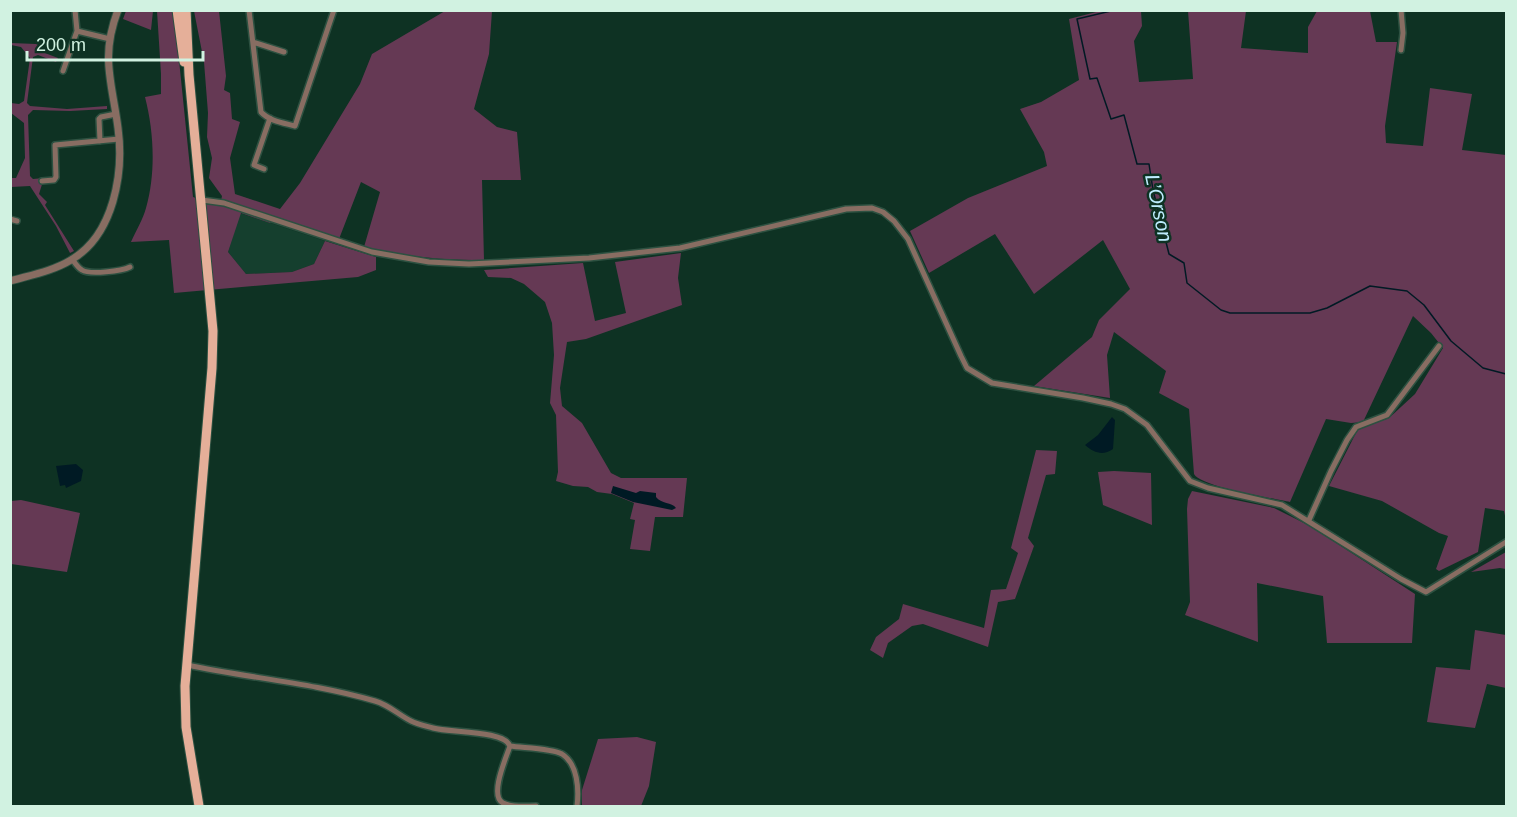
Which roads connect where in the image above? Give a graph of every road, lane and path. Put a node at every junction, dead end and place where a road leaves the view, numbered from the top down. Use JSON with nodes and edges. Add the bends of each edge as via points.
{"nodes":[{"id":1,"x":75,"y":10,"type":"edge"},
{"id":2,"x":118,"y":10,"type":"edge"},
{"id":3,"x":177,"y":10,"type":"edge"},
{"id":4,"x":186,"y":10,"type":"edge"},
{"id":5,"x":249,"y":10,"type":"edge"},
{"id":6,"x":334,"y":10,"type":"edge"},
{"id":7,"x":1401,"y":10,"type":"edge"},
{"id":8,"x":77,"y":31,"type":"junction"},
{"id":9,"x":110,"y":39,"type":"junction"},
{"id":10,"x":254,"y":42,"type":"junction"},
{"id":11,"x":1401,"y":50,"type":"dead end"},
{"id":12,"x":284,"y":52,"type":"dead end"},
{"id":13,"x":63,"y":71,"type":"dead end"},
{"id":14,"x":192,"y":108,"type":"junction"},
{"id":15,"x":116,"y":114,"type":"junction"},
{"id":16,"x":270,"y":118,"type":"junction"},
{"id":17,"x":119,"y":139,"type":"junction"},
{"id":18,"x":100,"y":141,"type":"junction"},
{"id":19,"x":264,"y":169,"type":"dead end"},
{"id":20,"x":42,"y":181,"type":"dead end"},
{"id":21,"x":202,"y":200,"type":"junction"},
{"id":22,"x":72,"y":260,"type":"junction"},
{"id":23,"x":130,"y":267,"type":"dead end"},
{"id":24,"x":10,"y":281,"type":"edge"},
{"id":25,"x":1439,"y":346,"type":"dead end"},
{"id":26,"x":1309,"y":520,"type":"junction"},
{"id":27,"x":1506,"y":542,"type":"edge"},
{"id":28,"x":185,"y":665,"type":"junction"},
{"id":29,"x":510,"y":746,"type":"junction"},
{"id":30,"x":536,"y":806,"type":"edge"},
{"id":31,"x":199,"y":807,"type":"edge"},
{"id":32,"x":577,"y":807,"type":"edge"}],
"edges":[{"from":1,"to":8,"type":"street"},
{"from":2,"to":9,"type":"street"},
{"from":3,"to":14,"type":"main road"},
{"from":4,"to":14,"type":"main road"},
{"from":5,"to":10,"type":"street"},
{"from":6,"to":16,"type":"street","via":[[295,126]]},
{"from":7,"to":11,"type":"street"},
{"from":8,"to":9,"type":"street"},
{"from":8,"to":13,"type":"street"},
{"from":9,"to":15,"type":"street","via":[[108,70]]},
{"from":10,"to":12,"type":"street"},
{"from":10,"to":16,"type":"street","via":[[261,112]]},
{"from":14,"to":21,"type":"main road"},
{"from":15,"to":17,"type":"street"},
{"from":15,"to":18,"type":"street","via":[[99,119]]},
{"from":16,"to":19,"type":"street","via":[[254,165]]},
{"from":17,"to":18,"type":"street"},
{"from":17,"to":22,"type":"street","via":[[120,169],[110,210],[91,242]]},
{"from":18,"to":20,"type":"street","via":[[55,145],[56,177]]},
{"from":21,"to":26,"type":"street","via":[[224,203],[372,252],[469,264],[589,258],[680,248],[846,209],[872,208],[894,220],[908,238],[967,368],[1001,385],[1125,409],[1147,425],[1190,481],[1282,505]]},
{"from":21,"to":28,"type":"main road","via":[[213,350]]},
{"from":22,"to":23,"type":"street","via":[[89,272]]},
{"from":22,"to":24,"type":"street"},
{"from":25,"to":26,"type":"street","via":[[1387,415],[1356,427],[1341,450]]},
{"from":26,"to":27,"type":"street","via":[[1426,591]]},
{"from":28,"to":29,"type":"street","via":[[377,702],[412,722],[489,735],[505,739]]},
{"from":28,"to":31,"type":"main road","via":[[186,728]]},
{"from":29,"to":30,"type":"street","via":[[496,795],[505,805]]},
{"from":29,"to":32,"type":"street","via":[[564,755],[579,786]]}]}
